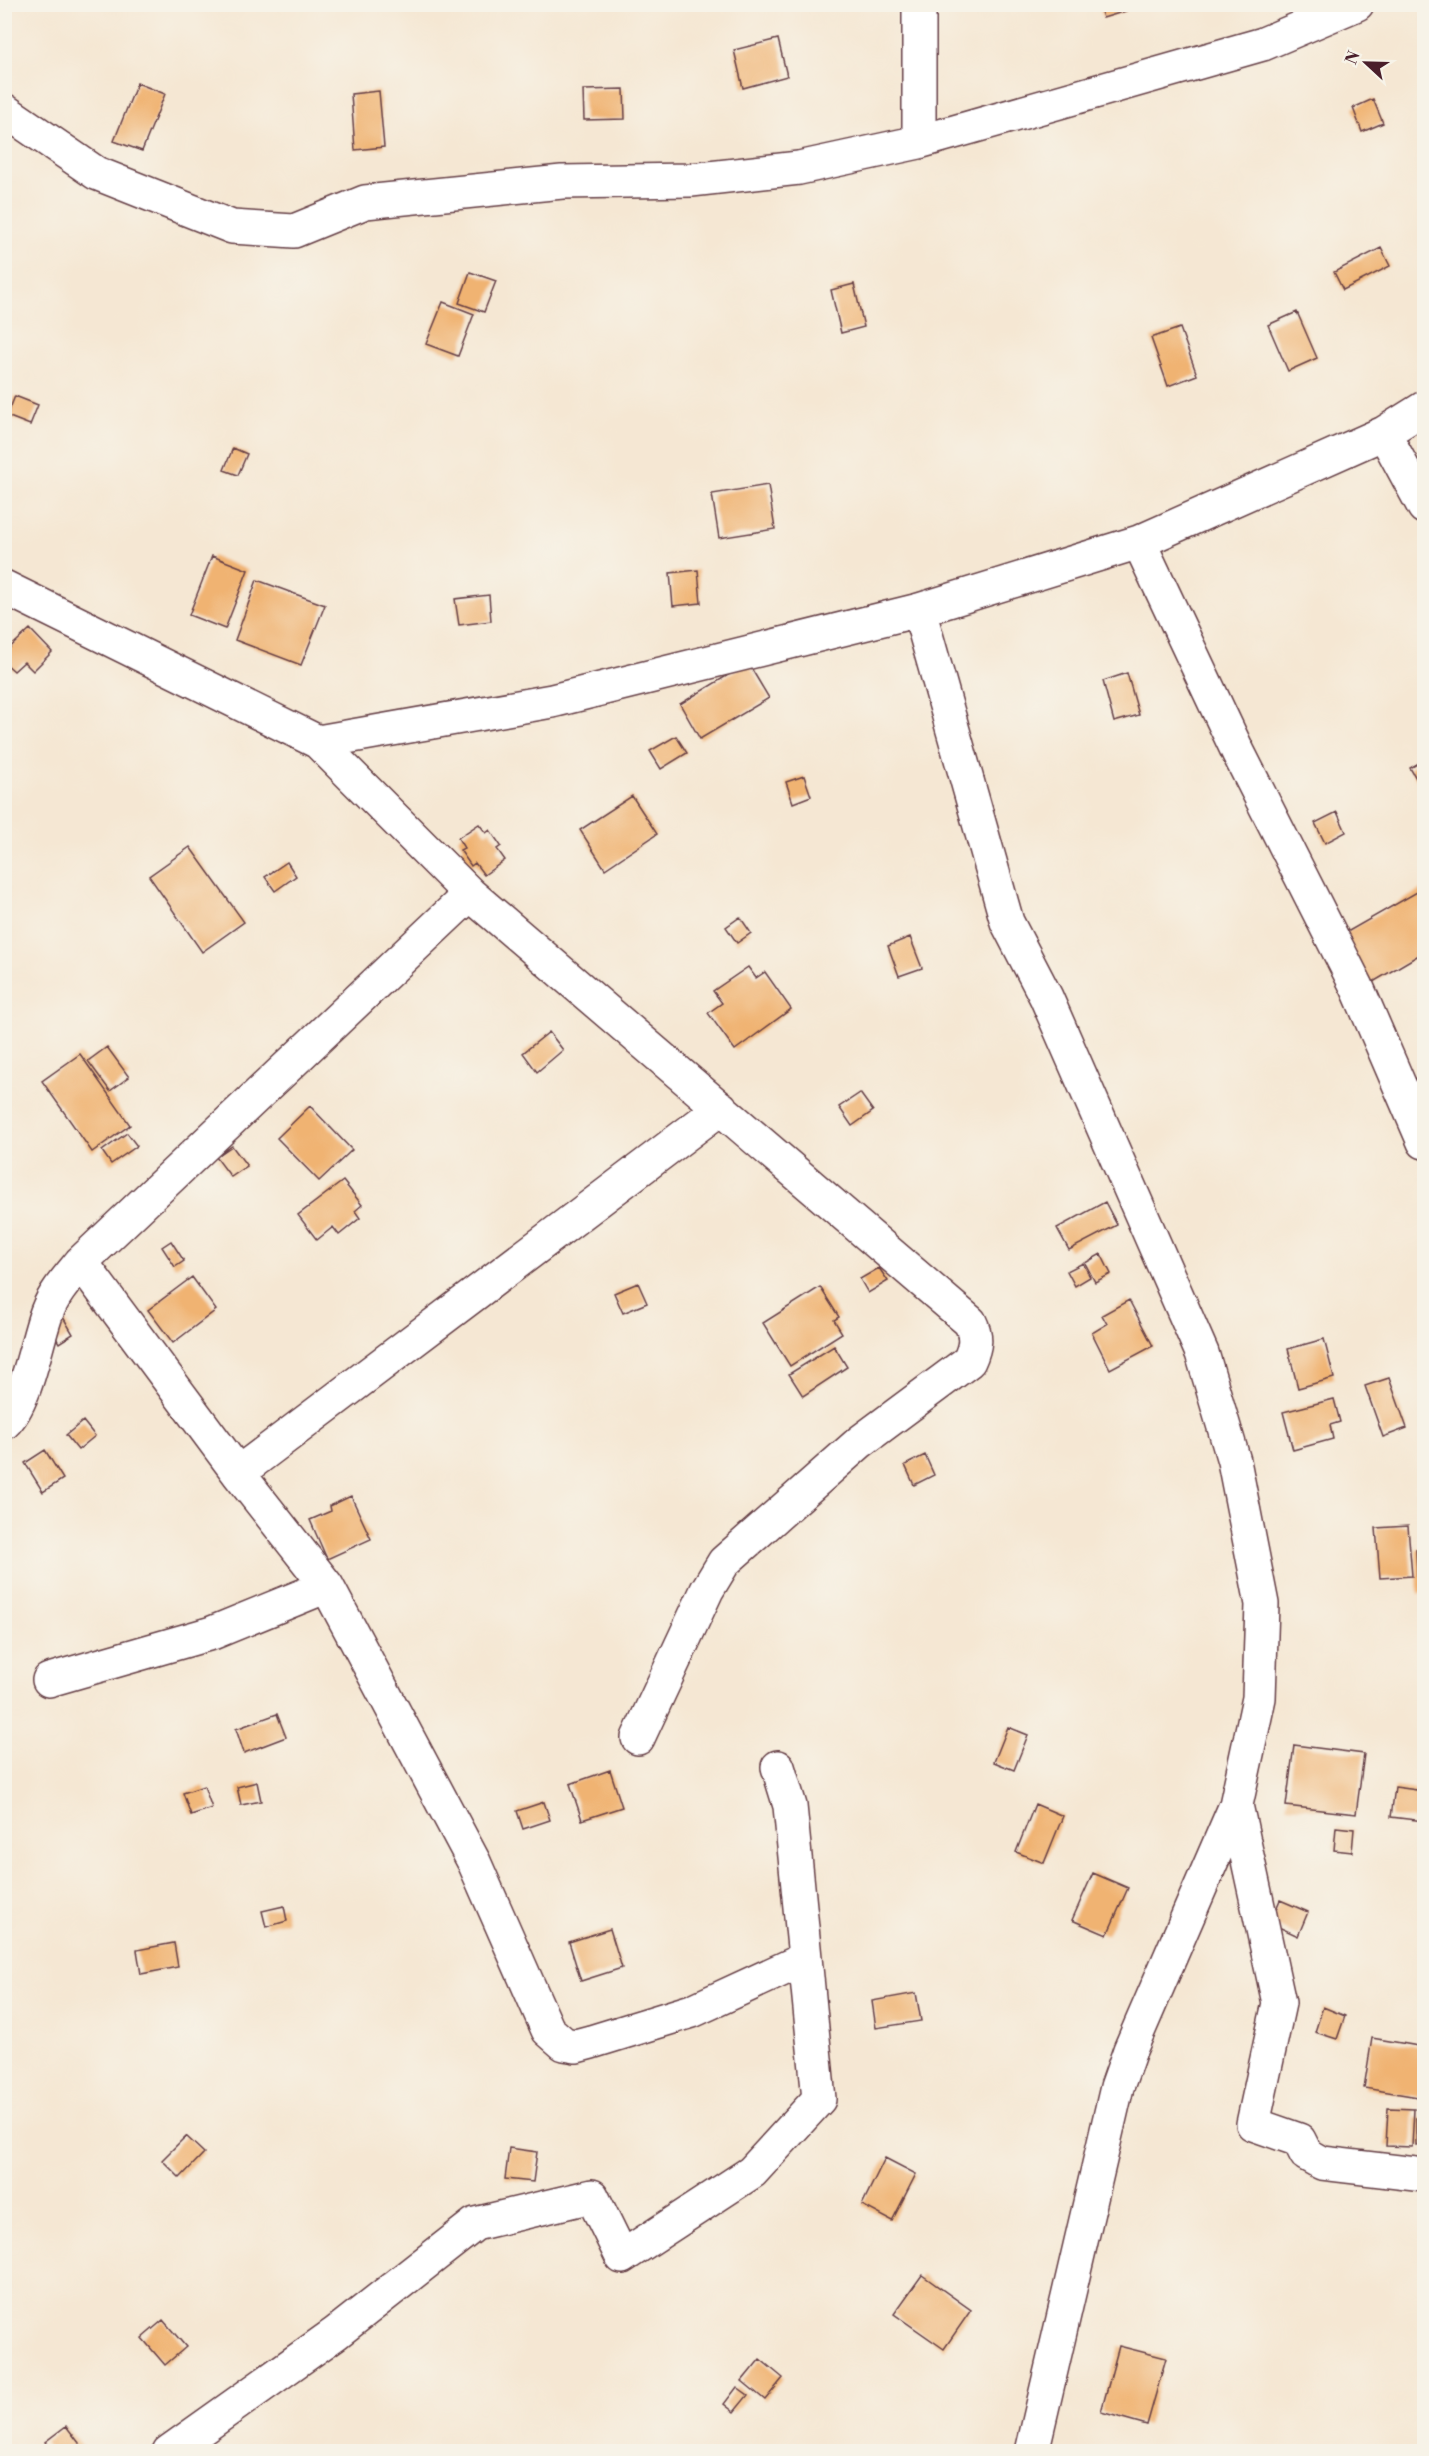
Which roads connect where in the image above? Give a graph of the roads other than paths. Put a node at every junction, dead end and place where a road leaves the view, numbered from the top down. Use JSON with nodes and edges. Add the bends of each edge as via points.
{"nodes":[{"id":1,"x":919,"y":4,"type":"edge"},
{"id":2,"x":1357,"y":4,"type":"edge"},
{"id":3,"x":4,"y":110,"type":"edge"},
{"id":4,"x":919,"y":142,"type":"junction"},
{"id":5,"x":1425,"y":408,"type":"edge"},
{"id":6,"x":1384,"y":433,"type":"junction"},
{"id":7,"x":1425,"y":507,"type":"edge"},
{"id":8,"x":1139,"y":542,"type":"junction"},
{"id":9,"x":4,"y":587,"type":"edge"},
{"id":10,"x":919,"y":609,"type":"junction"},
{"id":11,"x":318,"y":742,"type":"junction"},
{"id":12,"x":470,"y":894,"type":"junction"},
{"id":13,"x":721,"y":1108,"type":"junction"},
{"id":14,"x":1425,"y":1142,"type":"edge"},
{"id":15,"x":81,"y":1262,"type":"junction"},
{"id":16,"x":4,"y":1423,"type":"edge"},
{"id":17,"x":238,"y":1473,"type":"junction"},
{"id":18,"x":327,"y":1586,"type":"junction"},
{"id":19,"x":49,"y":1680,"type":"dead end"},
{"id":20,"x":638,"y":1738,"type":"dead end"},
{"id":21,"x":778,"y":1767,"type":"dead end"},
{"id":22,"x":1236,"y":1805,"type":"junction"},
{"id":23,"x":805,"y":1959,"type":"junction"},
{"id":24,"x":1425,"y":2175,"type":"edge"},
{"id":25,"x":169,"y":2451,"type":"edge"},
{"id":26,"x":1032,"y":2451,"type":"edge"}],
"edges":[{"from":1,"to":4,"type":"street"},
{"from":2,"to":4,"type":"street","via":[[1263,44]]},
{"from":3,"to":4,"type":"street","via":[[96,173],[232,227],[294,231],[365,202],[562,182],[691,180],[799,168]]},
{"from":5,"to":6,"type":"street"},
{"from":6,"to":7,"type":"street"},
{"from":6,"to":8,"type":"street"},
{"from":8,"to":10,"type":"street"},
{"from":8,"to":14,"type":"street","via":[[1238,752],[1357,987]]},
{"from":9,"to":11,"type":"street"},
{"from":10,"to":11,"type":"street","via":[[552,701]]},
{"from":10,"to":22,"type":"street","via":[[1007,922],[1046,997],[1202,1353],[1234,1461],[1262,1604],[1259,1698]]},
{"from":11,"to":12,"type":"street"},
{"from":12,"to":13,"type":"street"},
{"from":12,"to":15,"type":"street"},
{"from":13,"to":17,"type":"street"},
{"from":13,"to":20,"type":"street","via":[[970,1322],[976,1334],[974,1350],[969,1361],[860,1442],[724,1562]]},
{"from":15,"to":16,"type":"street","via":[[48,1310],[22,1391]]},
{"from":15,"to":17,"type":"street"},
{"from":17,"to":18,"type":"street"},
{"from":18,"to":19,"type":"street","via":[[212,1633]]},
{"from":18,"to":23,"type":"street","via":[[474,1862],[548,2030],[556,2039],[576,2046],[692,2012]]},
{"from":21,"to":23,"type":"street","via":[[790,1806]]},
{"from":22,"to":24,"type":"street","via":[[1279,2003],[1253,2124],[1299,2140],[1306,2154],[1322,2163]]},
{"from":22,"to":26,"type":"street","via":[[1117,2087]]},
{"from":23,"to":25,"type":"street","via":[[819,2099],[752,2172],[622,2257],[592,2196],[475,2224],[336,2333]]}]}
